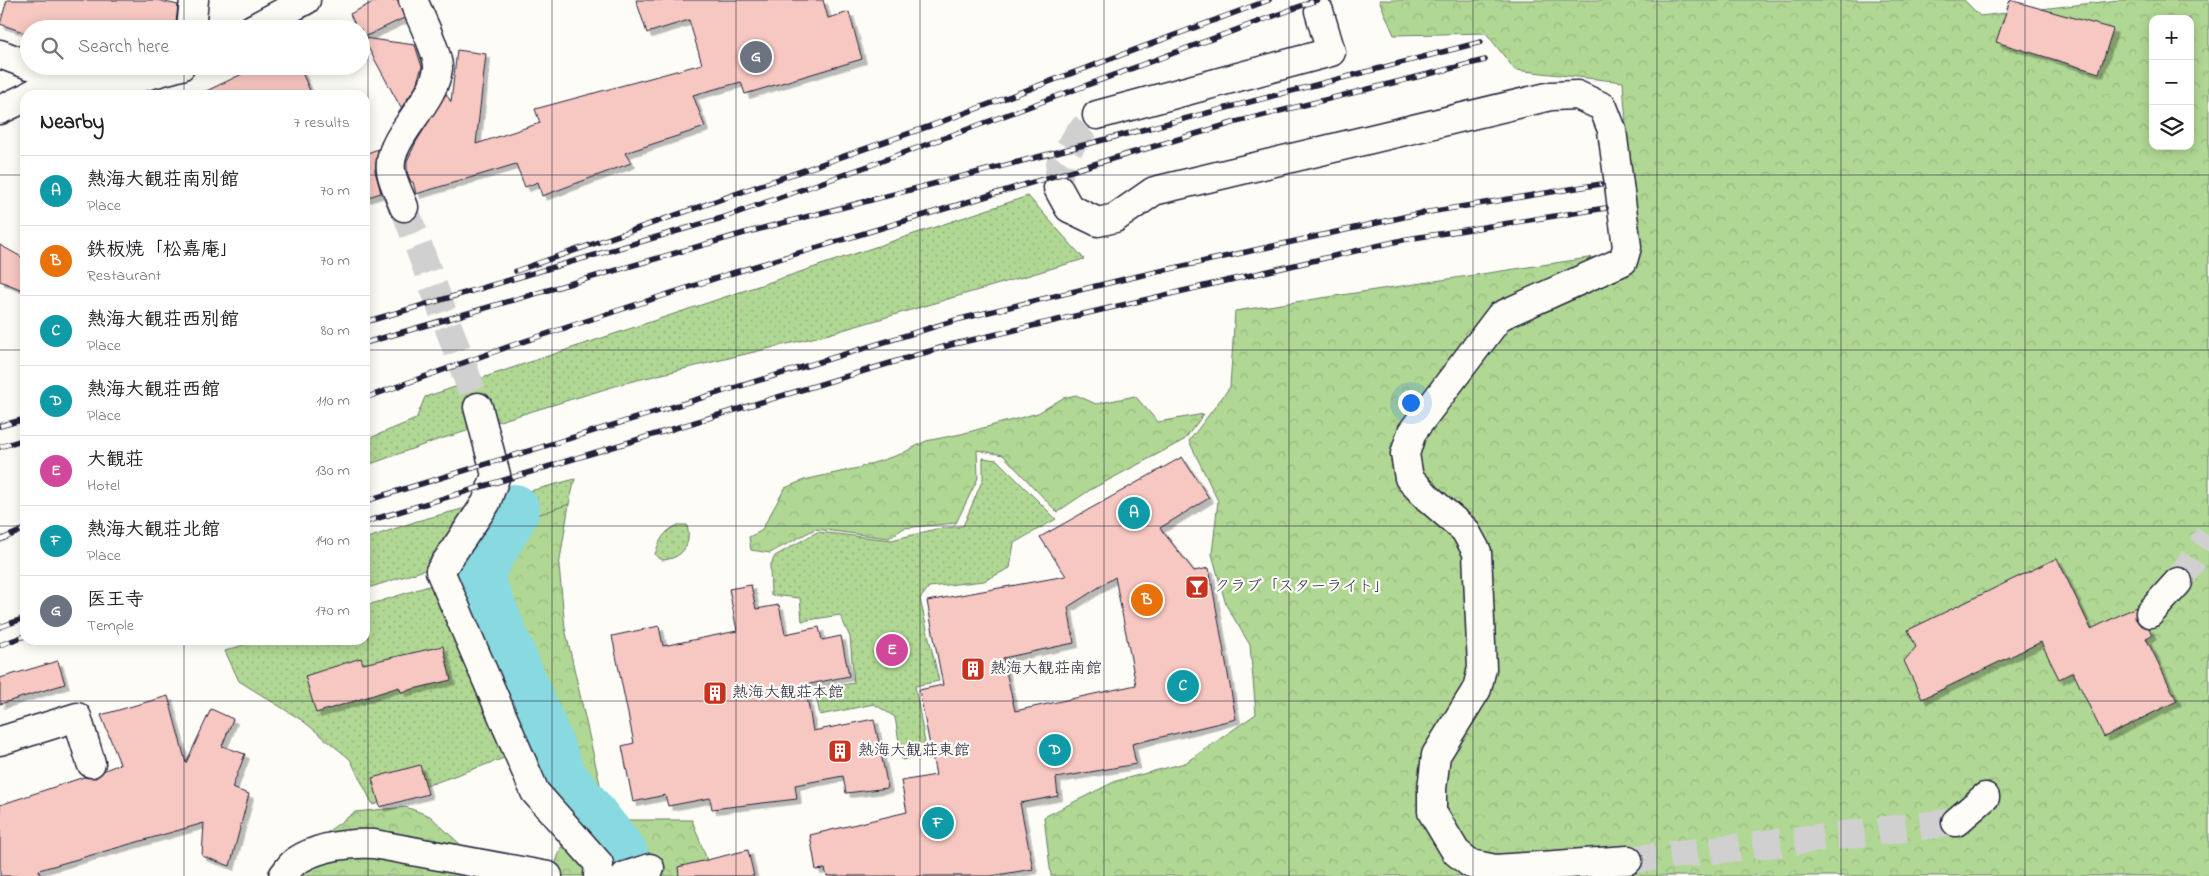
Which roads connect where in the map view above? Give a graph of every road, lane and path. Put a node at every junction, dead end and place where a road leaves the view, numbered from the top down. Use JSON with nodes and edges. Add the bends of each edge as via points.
{"nodes":[{"id":1,"x":194,"y":0,"type":"edge"},
{"id":2,"x":306,"y":0,"type":"edge"},
{"id":3,"x":413,"y":0,"type":"edge"},
{"id":4,"x":1319,"y":11,"type":"dead end"},
{"id":5,"x":192,"y":20,"type":"edge"},
{"id":6,"x":269,"y":20,"type":"edge"},
{"id":7,"x":0,"y":54,"type":"edge"},
{"id":8,"x":20,"y":62,"type":"edge"},
{"id":9,"x":56,"y":75,"type":"edge"},
{"id":10,"x":146,"y":75,"type":"edge"},
{"id":11,"x":64,"y":78,"type":"junction"},
{"id":12,"x":40,"y":90,"type":"edge"},
{"id":13,"x":20,"y":100,"type":"edge"},
{"id":14,"x":0,"y":110,"type":"edge"},
{"id":15,"x":1097,"y":115,"type":"tunnel mouth"},
{"id":16,"x":1058,"y":188,"type":"tunnel mouth"},
{"id":17,"x":404,"y":207,"type":"tunnel mouth"},
{"id":18,"x":478,"y":407,"type":"tunnel mouth"},
{"id":19,"x":2178,"y":582,"type":"tunnel mouth"},
{"id":20,"x":2150,"y":613,"type":"dead end"},
{"id":21,"x":0,"y":741,"type":"edge"},
{"id":22,"x":91,"y":763,"type":"dead end"},
{"id":23,"x":1985,"y":796,"type":"dead end"},
{"id":24,"x":1956,"y":822,"type":"tunnel mouth"},
{"id":25,"x":1628,"y":860,"type":"tunnel mouth"},
{"id":26,"x":282,"y":876,"type":"edge"},
{"id":27,"x":548,"y":876,"type":"edge"},
{"id":28,"x":598,"y":876,"type":"edge"}],
"edges":[{"from":1,"to":5,"type":"street"},
{"from":2,"to":6,"type":"street"},
{"from":3,"to":17,"type":"street","via":[[428,32],[438,67],[426,102],[397,141],[391,170]]},
{"from":4,"to":15,"type":"street","via":[[1331,52]]},
{"from":7,"to":8,"type":"street"},
{"from":9,"to":11,"type":"street"},
{"from":10,"to":11,"type":"street","via":[[127,80]]},
{"from":11,"to":12,"type":"street"},
{"from":13,"to":14,"type":"street"},
{"from":16,"to":25,"type":"street","via":[[1069,208],[1098,222],[1116,218],[1154,191],[1551,96],[1577,95],[1603,107],[1612,130],[1627,247],[1624,261],[1500,316],[1412,432],[1406,454],[1409,478],[1465,530],[1477,552],[1482,668],[1477,689],[1436,756],[1432,812],[1456,852],[1471,864],[1495,869]]},
{"from":18,"to":28,"type":"street","via":[[496,476],[486,502],[440,571],[535,792],[599,864]]},
{"from":19,"to":20,"type":"street"},
{"from":21,"to":22,"type":"street","via":[[77,717]]},
{"from":23,"to":24,"type":"street"},
{"from":26,"to":27,"type":"street","via":[[294,862],[315,852],[360,844]]}]}
